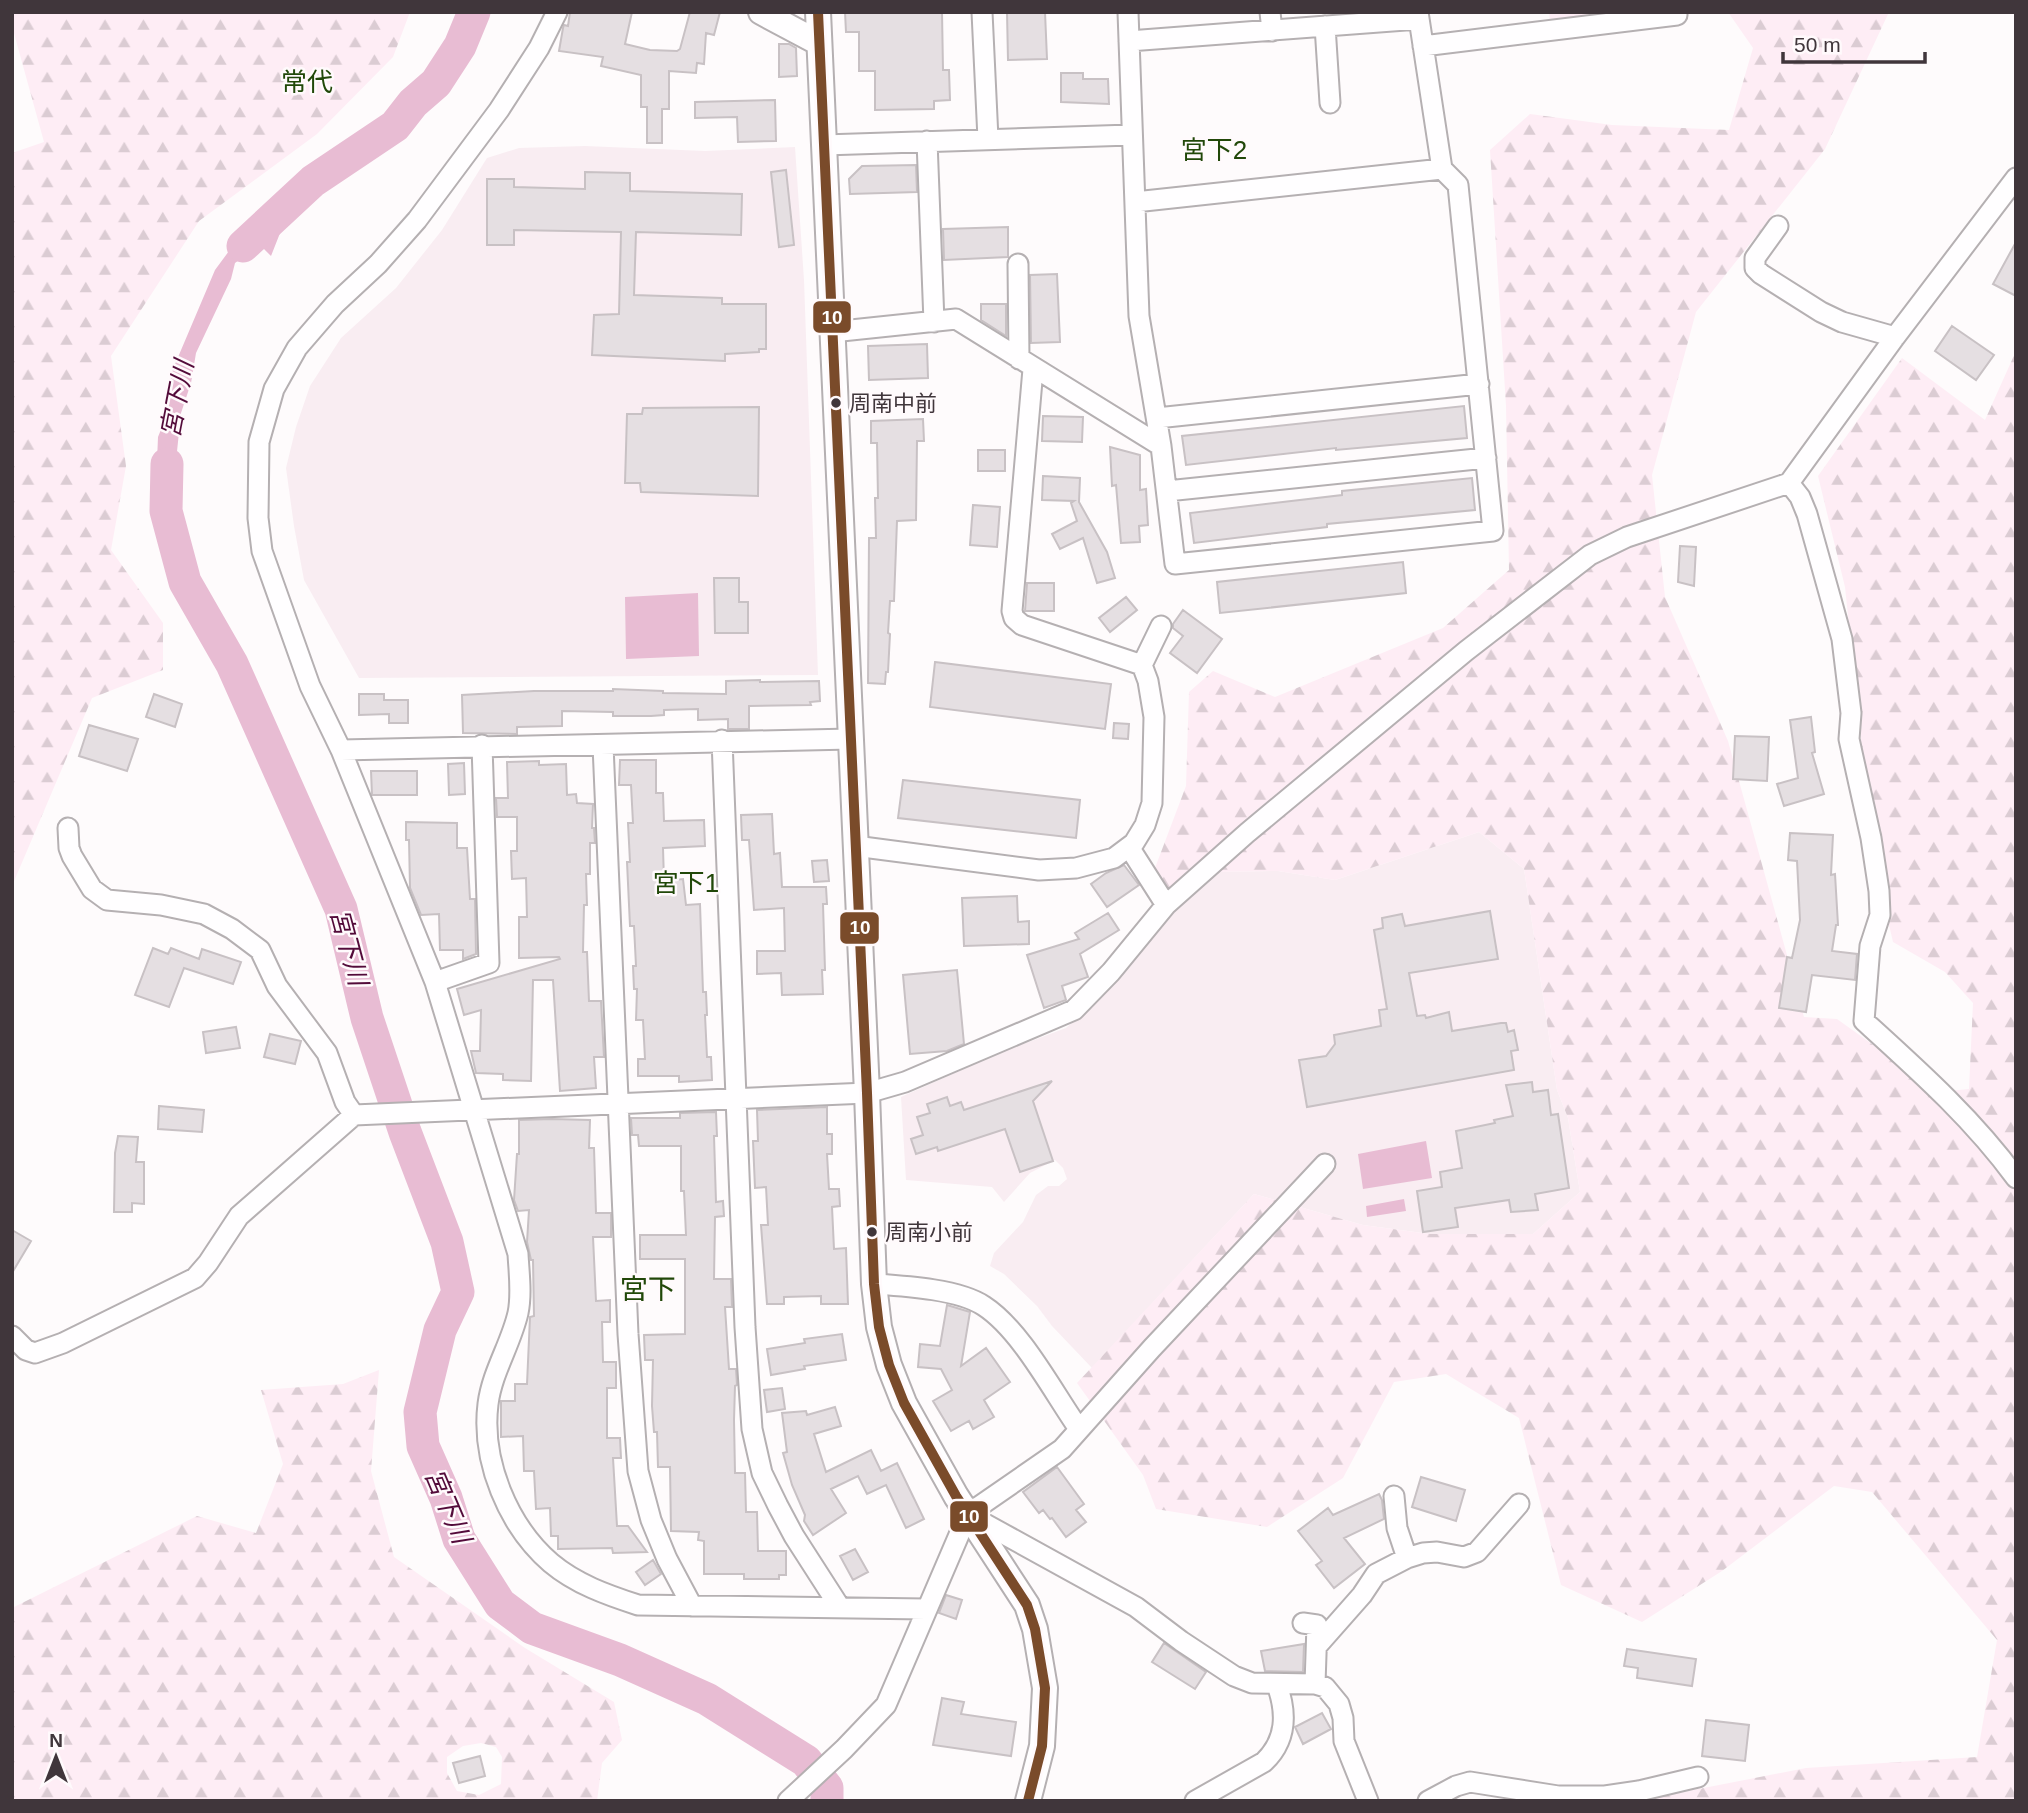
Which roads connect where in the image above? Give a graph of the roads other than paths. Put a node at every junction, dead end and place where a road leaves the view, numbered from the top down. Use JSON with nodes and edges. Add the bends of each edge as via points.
{"nodes":[{"id":1,"x":557,"y":12,"type":"edge"},
{"id":2,"x":761,"y":12,"type":"edge"},
{"id":3,"x":818,"y":12,"type":"edge"},
{"id":4,"x":982,"y":12,"type":"edge"},
{"id":5,"x":1128,"y":12,"type":"edge"},
{"id":6,"x":1677,"y":15,"type":"dead end"},
{"id":7,"x":1419,"y":16,"type":"edge"},
{"id":8,"x":1271,"y":21,"type":"edge"},
{"id":9,"x":1325,"y":26,"type":"junction"},
{"id":10,"x":1129,"y":41,"type":"junction"},
{"id":11,"x":819,"y":43,"type":"junction"},
{"id":12,"x":1423,"y":46,"type":"junction"},
{"id":13,"x":1330,"y":103,"type":"dead end"},
{"id":14,"x":1130,"y":135,"type":"junction"},
{"id":15,"x":988,"y":139,"type":"junction"},
{"id":16,"x":928,"y":141,"type":"junction"},
{"id":17,"x":824,"y":145,"type":"junction"},
{"id":18,"x":1442,"y":169,"type":"junction"},
{"id":19,"x":2016,"y":178,"type":"edge"},
{"id":20,"x":1135,"y":202,"type":"junction"},
{"id":21,"x":1778,"y":226,"type":"dead end"},
{"id":22,"x":1018,"y":264,"type":"dead end"},
{"id":23,"x":934,"y":321,"type":"junction"},
{"id":24,"x":832,"y":332,"type":"junction"},
{"id":25,"x":1895,"y":337,"type":"junction"},
{"id":26,"x":1026,"y":364,"type":"junction"},
{"id":27,"x":1479,"y":384,"type":"junction"},
{"id":28,"x":1157,"y":418,"type":"junction"},
{"id":29,"x":1161,"y":446,"type":"junction"},
{"id":30,"x":1486,"y":458,"type":"junction"},
{"id":31,"x":1789,"y":483,"type":"junction"},
{"id":32,"x":1167,"y":491,"type":"junction"},
{"id":33,"x":1161,"y":626,"type":"dead end"},
{"id":34,"x":1142,"y":665,"type":"junction"},
{"id":35,"x":851,"y":739,"type":"junction"},
{"id":36,"x":722,"y":740,"type":"junction"},
{"id":37,"x":603,"y":744,"type":"junction"},
{"id":38,"x":482,"y":745,"type":"junction"},
{"id":39,"x":341,"y":750,"type":"junction"},
{"id":40,"x":68,"y":828,"type":"dead end"},
{"id":41,"x":855,"y":846,"type":"junction"},
{"id":42,"x":1129,"y":847,"type":"junction"},
{"id":43,"x":1166,"y":905,"type":"junction"},
{"id":44,"x":435,"y":982,"type":"junction"},
{"id":45,"x":867,"y":1093,"type":"junction"},
{"id":46,"x":737,"y":1099,"type":"junction"},
{"id":47,"x":618,"y":1105,"type":"junction"},
{"id":48,"x":474,"y":1110,"type":"junction"},
{"id":49,"x":362,"y":1115,"type":"junction"},
{"id":50,"x":1325,"y":1164,"type":"dead end"},
{"id":51,"x":2016,"y":1178,"type":"edge"},
{"id":52,"x":873,"y":1284,"type":"junction"},
{"id":53,"x":12,"y":1336,"type":"edge"},
{"id":54,"x":1079,"y":1429,"type":"junction"},
{"id":55,"x":1394,"y":1496,"type":"dead end"},
{"id":56,"x":1519,"y":1504,"type":"dead end"},
{"id":57,"x":968,"y":1514,"type":"junction"},
{"id":58,"x":1407,"y":1558,"type":"junction"},
{"id":59,"x":692,"y":1606,"type":"junction"},
{"id":60,"x":839,"y":1606,"type":"junction"},
{"id":61,"x":926,"y":1609,"type":"junction"},
{"id":62,"x":1303,"y":1623,"type":"dead end"},
{"id":63,"x":1317,"y":1646,"type":"junction"},
{"id":64,"x":1315,"y":1684,"type":"junction"},
{"id":65,"x":1277,"y":1685,"type":"junction"},
{"id":66,"x":1698,"y":1777,"type":"dead end"},
{"id":67,"x":788,"y":1801,"type":"edge"},
{"id":68,"x":1027,"y":1801,"type":"edge"},
{"id":69,"x":1195,"y":1801,"type":"edge"},
{"id":70,"x":1368,"y":1801,"type":"edge"},
{"id":71,"x":1427,"y":1801,"type":"edge"}],
"edges":[{"from":1,"to":39,"type":"street","via":[[499,110],[417,220],[297,348],[274,389],[259,442],[262,551],[310,686]]},
{"from":2,"to":11,"type":"street"},
{"from":3,"to":11,"type":"street"},
{"from":4,"to":15,"type":"street"},
{"from":5,"to":10,"type":"street"},
{"from":6,"to":12,"type":"street"},
{"from":7,"to":9,"type":"street"},
{"from":7,"to":12,"type":"street"},
{"from":8,"to":9,"type":"street"},
{"from":8,"to":10,"type":"street"},
{"from":9,"to":13,"type":"street"},
{"from":10,"to":14,"type":"street"},
{"from":11,"to":17,"type":"street"},
{"from":12,"to":18,"type":"street"},
{"from":14,"to":15,"type":"street"},
{"from":14,"to":20,"type":"street"},
{"from":15,"to":16,"type":"street"},
{"from":16,"to":17,"type":"street"},
{"from":16,"to":23,"type":"street"},
{"from":17,"to":24,"type":"street"},
{"from":18,"to":20,"type":"street"},
{"from":18,"to":27,"type":"street","via":[[1458,186]]},
{"from":19,"to":25,"type":"street"},
{"from":20,"to":28,"type":"street","via":[[1139,316]]},
{"from":21,"to":25,"type":"street","via":[[1755,258],[1755,268],[1761,274],[1842,323]]},
{"from":22,"to":26,"type":"street"},
{"from":23,"to":24,"type":"street"},
{"from":23,"to":26,"type":"street","via":[[956,319]]},
{"from":24,"to":35,"type":"street"},
{"from":25,"to":31,"type":"street"},
{"from":26,"to":29,"type":"street"},
{"from":26,"to":34,"type":"street","via":[[1014,618],[1022,625]]},
{"from":27,"to":28,"type":"street"},
{"from":27,"to":30,"type":"street"},
{"from":28,"to":29,"type":"street"},
{"from":29,"to":32,"type":"street"},
{"from":30,"to":32,"type":"street"},
{"from":30,"to":32,"type":"street","via":[[1493,531],[1216,560],[1175,564]]},
{"from":31,"to":43,"type":"street","via":[[1628,537],[1590,555],[1465,651]]},
{"from":31,"to":51,"type":"street","via":[[1807,514],[1842,639],[1851,713],[1849,738],[1879,891],[1880,915],[1870,946],[1864,1021],[1922,1073]]},
{"from":33,"to":34,"type":"street"},
{"from":34,"to":42,"type":"street","via":[[1154,717],[1152,803],[1145,825]]},
{"from":35,"to":36,"type":"street"},
{"from":35,"to":41,"type":"street"},
{"from":36,"to":37,"type":"street"},
{"from":36,"to":46,"type":"street"},
{"from":37,"to":38,"type":"street"},
{"from":37,"to":47,"type":"street"},
{"from":38,"to":39,"type":"street"},
{"from":38,"to":44,"type":"street","via":[[489,963]]},
{"from":39,"to":44,"type":"street"},
{"from":40,"to":49,"type":"street","via":[[72,856],[92,889],[107,900],[204,915],[260,950],[277,986],[327,1053],[345,1102]]},
{"from":41,"to":42,"type":"street","via":[[1039,870],[1076,868],[1114,858]]},
{"from":41,"to":45,"type":"street"},
{"from":42,"to":43,"type":"street"},
{"from":43,"to":45,"type":"street","via":[[1074,1010],[905,1082]]},
{"from":44,"to":48,"type":"street"},
{"from":45,"to":46,"type":"street"},
{"from":45,"to":52,"type":"street"},
{"from":46,"to":47,"type":"street"},
{"from":46,"to":60,"type":"street","via":[[752,1429],[762,1473],[778,1506]]},
{"from":47,"to":48,"type":"street"},
{"from":47,"to":59,"type":"street","via":[[638,1471],[659,1540]]},
{"from":48,"to":49,"type":"street"},
{"from":48,"to":59,"type":"street","via":[[518,1254],[517,1314],[488,1406],[489,1446],[497,1483],[531,1541],[579,1581],[638,1605]]},
{"from":49,"to":53,"type":"street","via":[[239,1216],[195,1278],[36,1353]]},
{"from":50,"to":54,"type":"street"},
{"from":52,"to":54,"type":"street","via":[[920,1288],[982,1305],[1013,1332]]},
{"from":52,"to":57,"type":"street","via":[[879,1327],[904,1403]]},
{"from":54,"to":57,"type":"street","via":[[1062,1449]]},
{"from":55,"to":58,"type":"street","via":[[1397,1528]]},
{"from":56,"to":58,"type":"street","via":[[1477,1552],[1464,1557],[1437,1552]]},
{"from":57,"to":61,"type":"street"},
{"from":57,"to":65,"type":"street","via":[[1136,1607],[1234,1676]]},
{"from":57,"to":68,"type":"street","via":[[1027,1605],[1035,1629],[1045,1688],[1042,1746]]},
{"from":58,"to":63,"type":"street","via":[[1376,1574]]},
{"from":59,"to":60,"type":"street"},
{"from":60,"to":61,"type":"street"},
{"from":61,"to":67,"type":"street","via":[[886,1705]]},
{"from":62,"to":63,"type":"street","via":[[1317,1625]]},
{"from":63,"to":64,"type":"street"},
{"from":64,"to":65,"type":"street"},
{"from":64,"to":70,"type":"street","via":[[1325,1687],[1339,1704],[1344,1741]]},
{"from":65,"to":69,"type":"street","via":[[1284,1724],[1270,1756]]},
{"from":66,"to":71,"type":"street","via":[[1605,1796],[1558,1796],[1470,1782]]}]}
